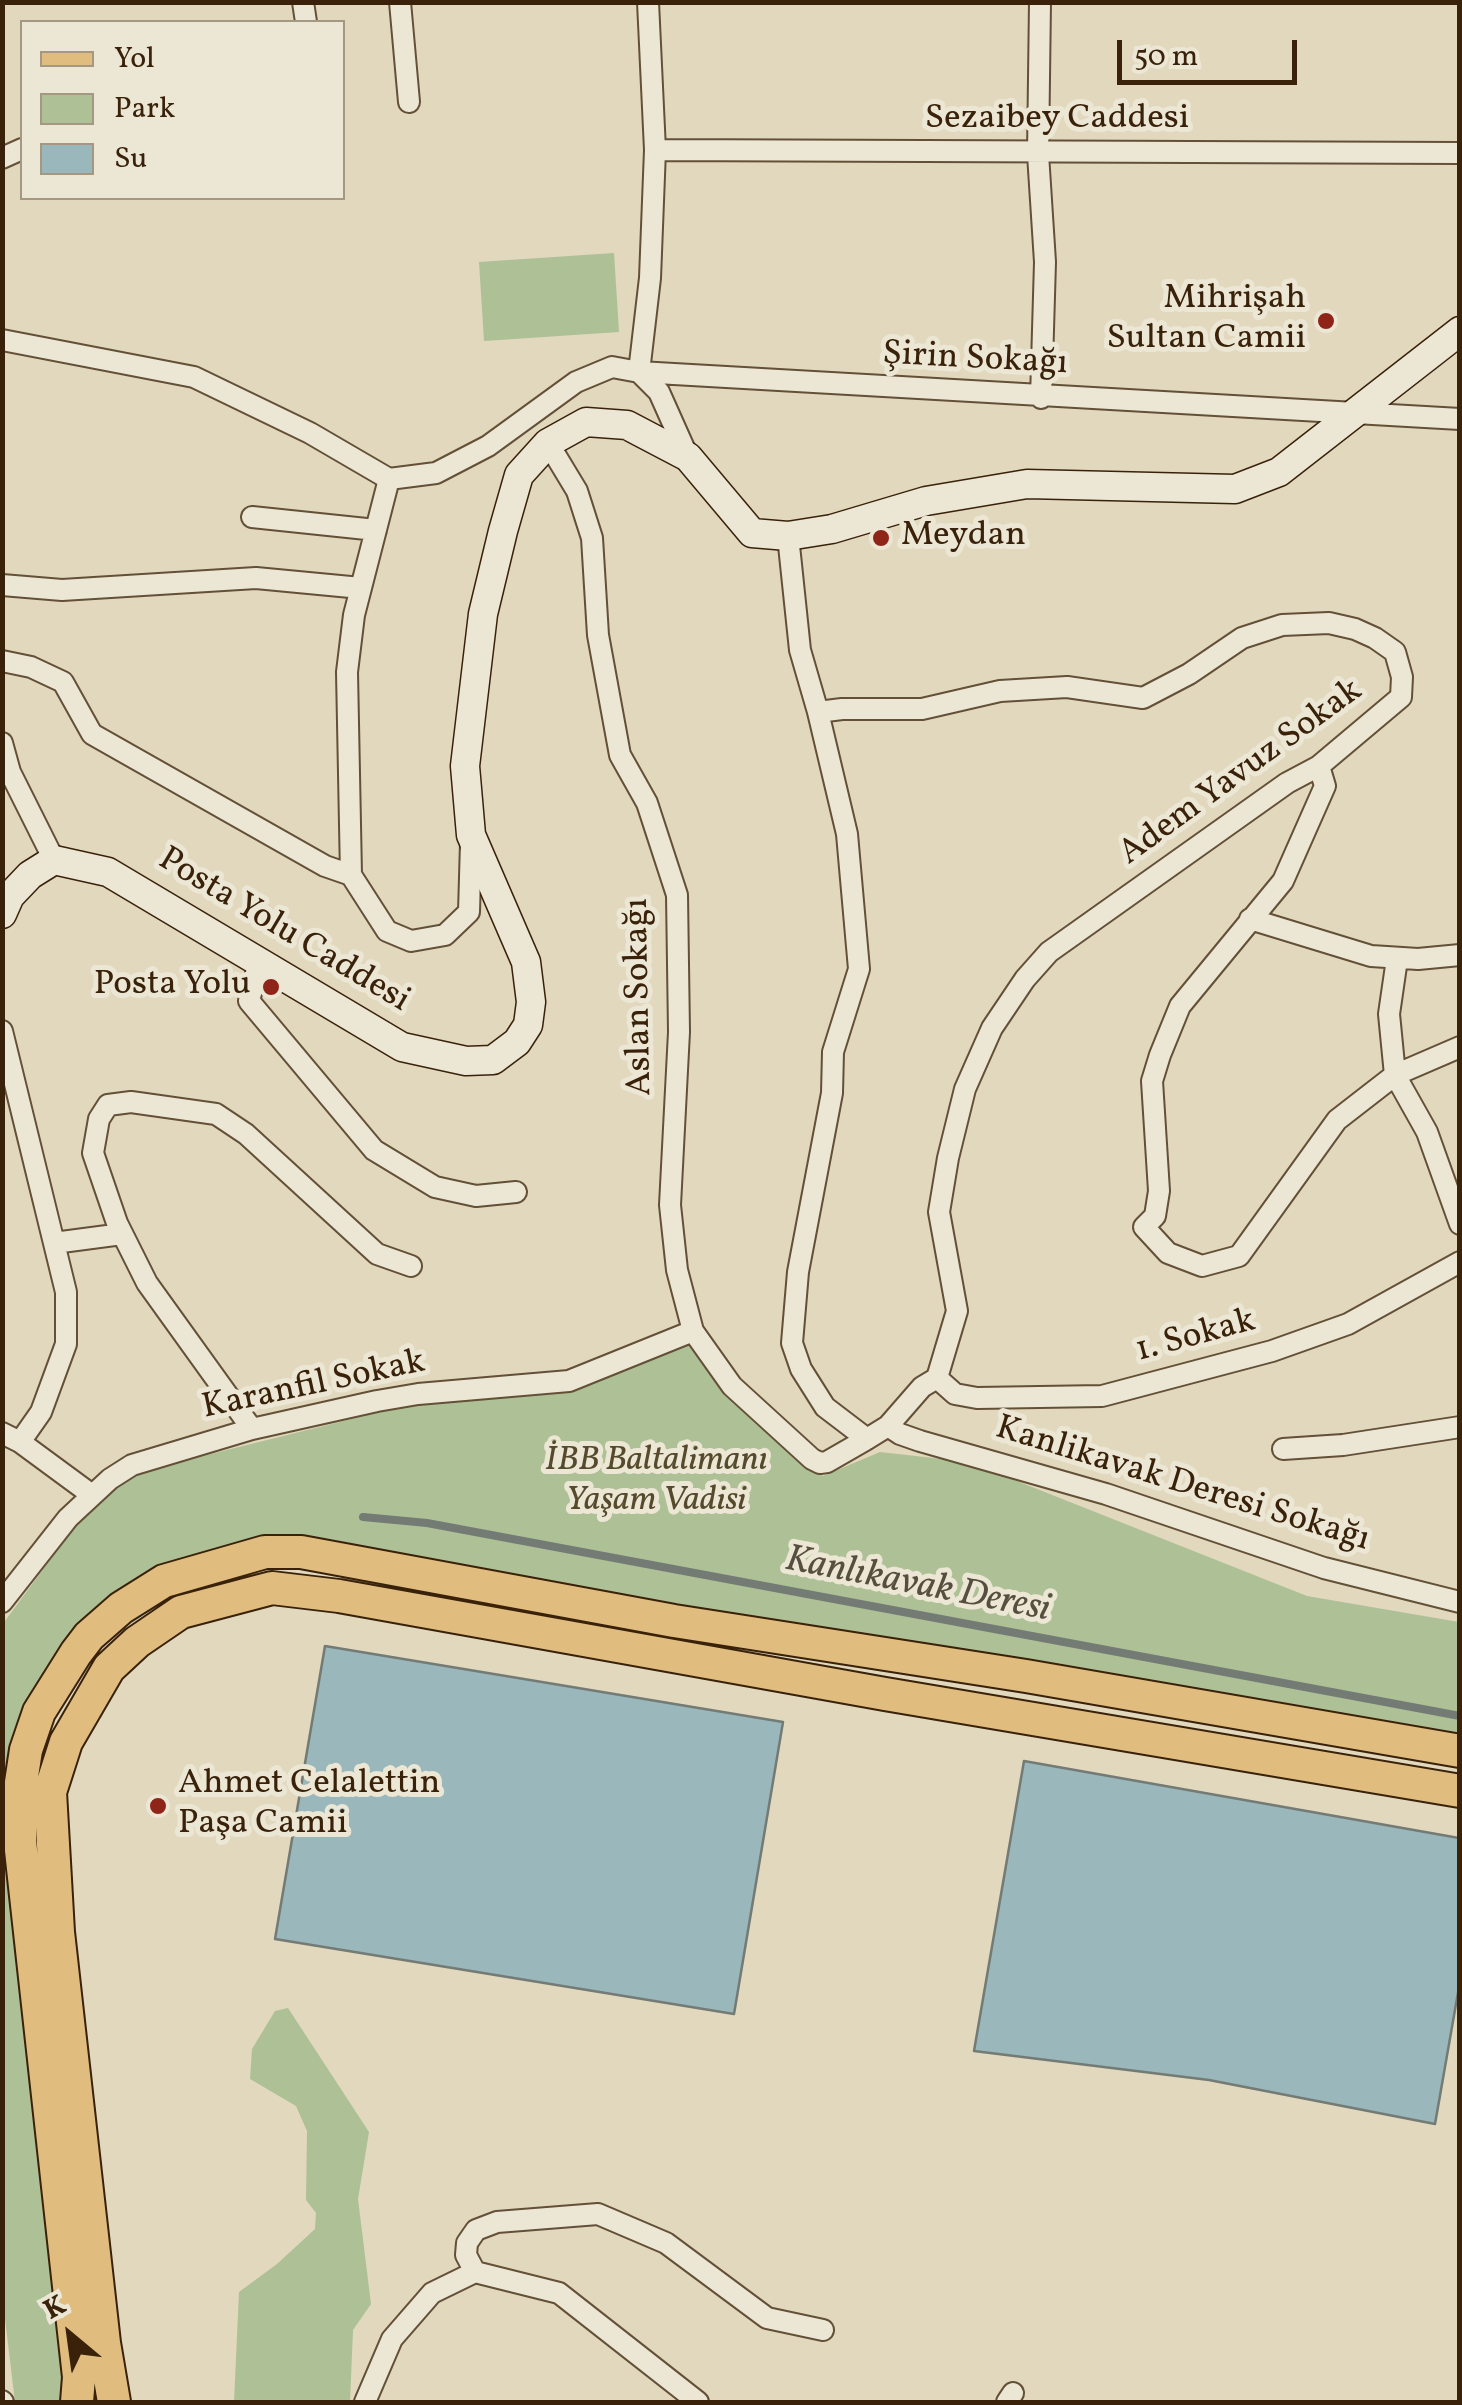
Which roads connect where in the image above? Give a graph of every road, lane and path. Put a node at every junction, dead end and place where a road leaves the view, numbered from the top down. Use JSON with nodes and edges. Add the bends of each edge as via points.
{"nodes":[{"id":1,"x":400,"y":2,"type":"edge"},
{"id":2,"x":648,"y":2,"type":"edge"},
{"id":3,"x":1040,"y":2,"type":"edge"},
{"id":4,"x":409,"y":102,"type":"dead end"},
{"id":5,"x":654,"y":150,"type":"junction"},
{"id":6,"x":1038,"y":154,"type":"junction"},
{"id":7,"x":1460,"y":154,"type":"edge"},
{"id":8,"x":1460,"y":331,"type":"edge"},
{"id":9,"x":2,"y":340,"type":"edge"},
{"id":10,"x":640,"y":372,"type":"junction"},
{"id":11,"x":1041,"y":398,"type":"junction"},
{"id":12,"x":1349,"y":415,"type":"junction"},
{"id":13,"x":1460,"y":419,"type":"edge"},
{"id":14,"x":548,"y":443,"type":"junction"},
{"id":15,"x":688,"y":457,"type":"junction"},
{"id":16,"x":389,"y":479,"type":"junction"},
{"id":17,"x":252,"y":517,"type":"dead end"},
{"id":18,"x":376,"y":530,"type":"junction"},
{"id":19,"x":788,"y":536,"type":"junction"},
{"id":20,"x":2,"y":585,"type":"edge"},
{"id":21,"x":361,"y":588,"type":"junction"},
{"id":22,"x":2,"y":661,"type":"edge"},
{"id":23,"x":818,"y":712,"type":"junction"},
{"id":24,"x":2,"y":742,"type":"edge"},
{"id":25,"x":1319,"y":766,"type":"junction"},
{"id":26,"x":471,"y":836,"type":"junction"},
{"id":27,"x":54,"y":860,"type":"junction"},
{"id":28,"x":351,"y":875,"type":"junction"},
{"id":29,"x":2,"y":914,"type":"edge"},
{"id":30,"x":1250,"y":919,"type":"junction"},
{"id":31,"x":1460,"y":955,"type":"edge"},
{"id":32,"x":1397,"y":959,"type":"junction"},
{"id":33,"x":259,"y":962,"type":"junction"},
{"id":34,"x":2,"y":1031,"type":"edge"},
{"id":35,"x":1460,"y":1047,"type":"edge"},
{"id":36,"x":1394,"y":1075,"type":"junction"},
{"id":37,"x":516,"y":1192,"type":"dead end"},
{"id":38,"x":1460,"y":1224,"type":"edge"},
{"id":39,"x":122,"y":1234,"type":"junction"},
{"id":40,"x":54,"y":1243,"type":"junction"},
{"id":41,"x":1460,"y":1262,"type":"edge"},
{"id":42,"x":412,"y":1266,"type":"dead end"},
{"id":43,"x":692,"y":1331,"type":"junction"},
{"id":44,"x":937,"y":1378,"type":"junction"},
{"id":45,"x":888,"y":1426,"type":"junction"},
{"id":46,"x":1460,"y":1427,"type":"edge"},
{"id":47,"x":252,"y":1429,"type":"junction"},
{"id":48,"x":11,"y":1438,"type":"edge"},
{"id":49,"x":867,"y":1439,"type":"junction"},
{"id":50,"x":1283,"y":1449,"type":"dead end"},
{"id":51,"x":92,"y":1495,"type":"junction"},
{"id":52,"x":2,"y":1602,"type":"edge"},
{"id":53,"x":1460,"y":1602,"type":"edge"},
{"id":54,"x":1460,"y":1751,"type":"edge"},
{"id":55,"x":1460,"y":1791,"type":"edge"},
{"id":56,"x":475,"y":2272,"type":"junction"},
{"id":57,"x":823,"y":2330,"type":"dead end"},
{"id":58,"x":77,"y":2402,"type":"edge"},
{"id":59,"x":114,"y":2402,"type":"edge"},
{"id":60,"x":365,"y":2402,"type":"edge"},
{"id":61,"x":698,"y":2402,"type":"edge"}],
"edges":[{"from":1,"to":4,"type":"street"},
{"from":2,"to":5,"type":"street"},
{"from":3,"to":6,"type":"street"},
{"from":5,"to":6,"type":"street","name":"Sezaibey Caddesi"},
{"from":5,"to":10,"type":"street"},
{"from":6,"to":7,"type":"street","name":"Sezaibey Caddesi"},
{"from":6,"to":11,"type":"street","via":[[1045,262]]},
{"from":8,"to":12,"type":"street","name":"Posta Yolu Caddesi"},
{"from":9,"to":16,"type":"street","via":[[194,377]]},
{"from":10,"to":11,"type":"street","name":"Şirin Sokağı"},
{"from":10,"to":15,"type":"street","via":[[659,392]]},
{"from":10,"to":16,"type":"street","name":"Şirin Sokağı","via":[[612,368],[576,382],[488,446],[436,472]]},
{"from":11,"to":12,"type":"street","name":"Şirin Sokağı"},
{"from":12,"to":13,"type":"street","name":"Şirin Sokağı"},
{"from":12,"to":19,"type":"street","name":"Posta Yolu Caddesi","via":[[1279,472],[1235,489],[1027,484]]},
{"from":14,"to":15,"type":"street","name":"Posta Yolu Caddesi","via":[[586,422],[600,423],[627,426]]},
{"from":14,"to":26,"type":"street","name":"Posta Yolu Caddesi","via":[[519,475],[483,614],[465,766]]},
{"from":14,"to":43,"type":"street","name":"Aslan Sokağı","via":[[577,491],[592,538],[598,635],[620,756],[646,803],[677,895],[679,1032],[670,1205]]},
{"from":15,"to":19,"type":"street","name":"Posta Yolu Caddesi","via":[[752,533]]},
{"from":16,"to":18,"type":"street"},
{"from":17,"to":18,"type":"street"},
{"from":18,"to":21,"type":"street"},
{"from":19,"to":23,"type":"street","via":[[800,650]]},
{"from":20,"to":21,"type":"street","via":[[62,590],[256,578]]},
{"from":21,"to":28,"type":"street","via":[[347,672]]},
{"from":22,"to":28,"type":"street","via":[[64,682],[92,734],[324,866]]},
{"from":23,"to":25,"type":"street","name":"Adem Yavuz Sokak","via":[[922,709],[1000,691],[1067,687],[1142,698],[1242,638],[1282,625],[1329,623],[1395,652],[1401,697]]},
{"from":23,"to":49,"type":"street","via":[[848,834],[858,968],[833,1052],[792,1343],[826,1406]]},
{"from":24,"to":27,"type":"street"},
{"from":25,"to":30,"type":"street","via":[[1325,786],[1307,833],[1283,881]]},
{"from":25,"to":44,"type":"street","name":"Adem Yavuz Sokak","via":[[1049,952],[992,1028],[965,1089],[939,1212],[957,1311]]},
{"from":26,"to":28,"type":"street","via":[[469,912],[445,935],[412,941],[387,930]]},
{"from":26,"to":33,"type":"street","name":"Posta Yolu Caddesi","via":[[526,962],[531,1002],[518,1042],[493,1060],[402,1047]]},
{"from":27,"to":29,"type":"street","via":[[30,875]]},
{"from":27,"to":33,"type":"street","name":"Posta Yolu Caddesi","via":[[108,872]]},
{"from":30,"to":32,"type":"street"},
{"from":30,"to":36,"type":"street","via":[[1180,1006],[1152,1081],[1159,1191],[1155,1216],[1144,1227],[1168,1253],[1202,1266],[1239,1256],[1337,1120]]},
{"from":31,"to":32,"type":"street"},
{"from":32,"to":36,"type":"street","via":[[1389,1025]]},
{"from":33,"to":37,"type":"street","via":[[249,1001],[374,1150],[435,1186],[476,1196]]},
{"from":34,"to":40,"type":"street"},
{"from":35,"to":36,"type":"street"},
{"from":36,"to":38,"type":"street","via":[[1427,1132]]},
{"from":39,"to":40,"type":"street"},
{"from":39,"to":42,"type":"street","via":[[93,1153],[108,1106],[131,1102],[216,1114],[377,1254]]},
{"from":39,"to":47,"type":"street","via":[[147,1282]]},
{"from":40,"to":48,"type":"street","via":[[66,1292],[66,1344],[41,1412]]},
{"from":41,"to":44,"type":"street","name":"1. Sokak","via":[[1348,1324],[1153,1385],[1102,1396],[977,1398],[955,1394]]},
{"from":43,"to":47,"type":"street","name":"Karanfil Sokak","via":[[568,1381],[418,1394]]},
{"from":43,"to":49,"type":"street","via":[[732,1386],[812,1459],[827,1462]]},
{"from":44,"to":45,"type":"street"},
{"from":45,"to":49,"type":"street"},
{"from":45,"to":53,"type":"street","name":"Kanlikavak Deresi Sokağı","via":[[1324,1568]]},
{"from":46,"to":50,"type":"street"},
{"from":47,"to":51,"type":"street","name":"Karanfil Sokak","via":[[132,1465]]},
{"from":48,"to":51,"type":"street"},
{"from":51,"to":52,"type":"street","name":"Karanfil Sokak"},
{"from":54,"to":58,"type":"main road","via":[[691,1624],[302,1552],[265,1552],[164,1580],[112,1616],[76,1653],[39,1712],[20,1789]]},
{"from":55,"to":59,"type":"main road","via":[[340,1596],[272,1588],[181,1612],[109,1668],[66,1742],[50,1792],[58,1932]]},
{"from":56,"to":57,"type":"street","via":[[466,2255],[476,2230],[497,2222],[598,2214],[666,2243],[767,2318]]},
{"from":56,"to":60,"type":"street","via":[[432,2294],[392,2339]]},
{"from":56,"to":61,"type":"street","via":[[559,2294]]}]}
